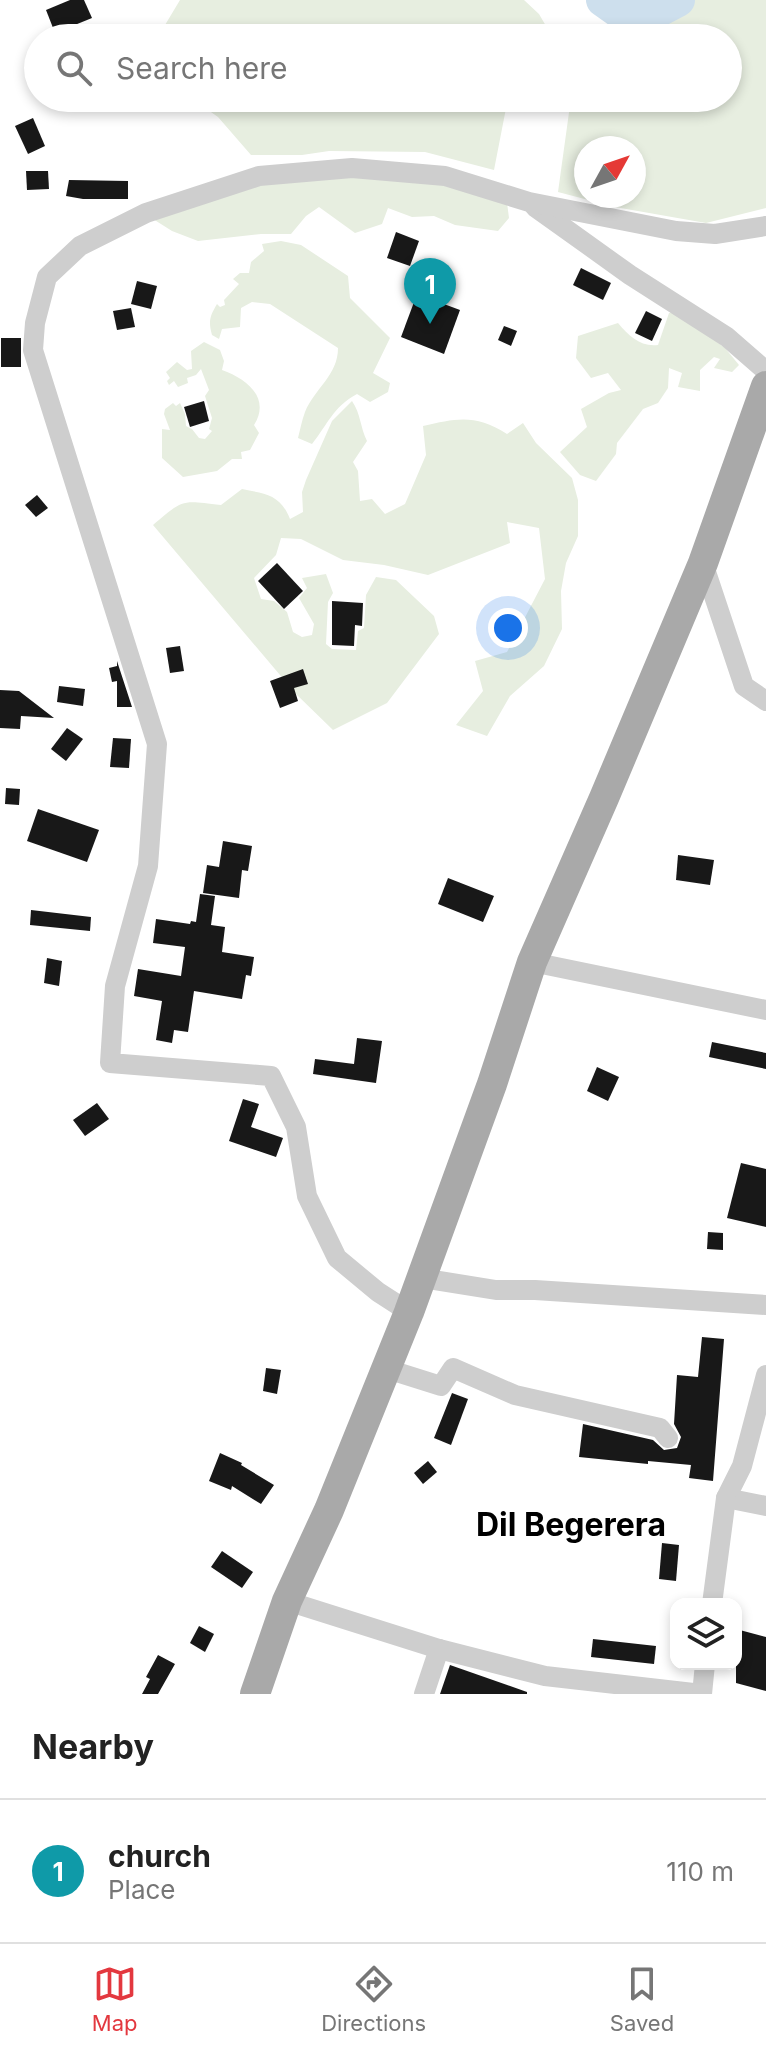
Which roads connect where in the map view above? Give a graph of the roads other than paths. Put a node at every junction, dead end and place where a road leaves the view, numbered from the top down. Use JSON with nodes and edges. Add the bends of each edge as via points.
{"nodes":[{"id":1,"x":529,"y":202,"type":"junction"},
{"id":2,"x":766,"y":226,"type":"edge"},
{"id":3,"x":766,"y":371,"type":"edge"},
{"id":4,"x":766,"y":386,"type":"edge"},
{"id":5,"x":703,"y":563,"type":"junction"},
{"id":6,"x":766,"y":701,"type":"edge"},
{"id":7,"x":532,"y":962,"type":"junction"},
{"id":8,"x":766,"y":1010,"type":"edge"},
{"id":9,"x":421,"y":1278,"type":"junction"},
{"id":10,"x":766,"y":1305,"type":"edge"},
{"id":11,"x":409,"y":1312,"type":"junction"},
{"id":12,"x":387,"y":1369,"type":"junction"},
{"id":13,"x":766,"y":1375,"type":"edge"},
{"id":14,"x":668,"y":1438,"type":"dead end"},
{"id":15,"x":726,"y":1498,"type":"junction"},
{"id":16,"x":766,"y":1506,"type":"edge"},
{"id":17,"x":713,"y":1598,"type":"edge"},
{"id":18,"x":287,"y":1601,"type":"junction"},
{"id":19,"x":439,"y":1649,"type":"junction"},
{"id":20,"x":704,"y":1670,"type":"edge"},
{"id":21,"x":544,"y":1685,"type":"edge"},
{"id":22,"x":255,"y":1694,"type":"edge"},
{"id":23,"x":424,"y":1694,"type":"edge"},
{"id":24,"x":702,"y":1694,"type":"edge"}],
"edges":[{"from":1,"to":2,"type":"street","via":[[676,231],[715,234]]},
{"from":1,"to":3,"type":"street","via":[[727,337]]},
{"from":1,"to":11,"type":"street","via":[[445,176],[352,168],[259,176],[146,213],[80,246],[47,277],[35,323],[33,350],[157,744],[148,866],[115,986],[110,1063],[271,1076],[296,1127],[307,1196],[337,1258]]},
{"from":4,"to":5,"type":"main road"},
{"from":5,"to":6,"type":"street","via":[[744,686]]},
{"from":5,"to":7,"type":"main road"},
{"from":7,"to":8,"type":"street"},
{"from":7,"to":9,"type":"main road"},
{"from":9,"to":10,"type":"street","via":[[496,1290]]},
{"from":9,"to":11,"type":"main road"},
{"from":11,"to":12,"type":"main road"},
{"from":12,"to":14,"type":"street","via":[[441,1386],[453,1368],[515,1395],[660,1428]]},
{"from":12,"to":18,"type":"main road"},
{"from":13,"to":15,"type":"street","via":[[742,1466]]},
{"from":15,"to":16,"type":"street"},
{"from":15,"to":17,"type":"street"},
{"from":18,"to":19,"type":"street"},
{"from":18,"to":22,"type":"main road"},
{"from":19,"to":21,"type":"street"},
{"from":19,"to":23,"type":"street"},
{"from":20,"to":24,"type":"street"},
{"from":21,"to":24,"type":"street"}]}
